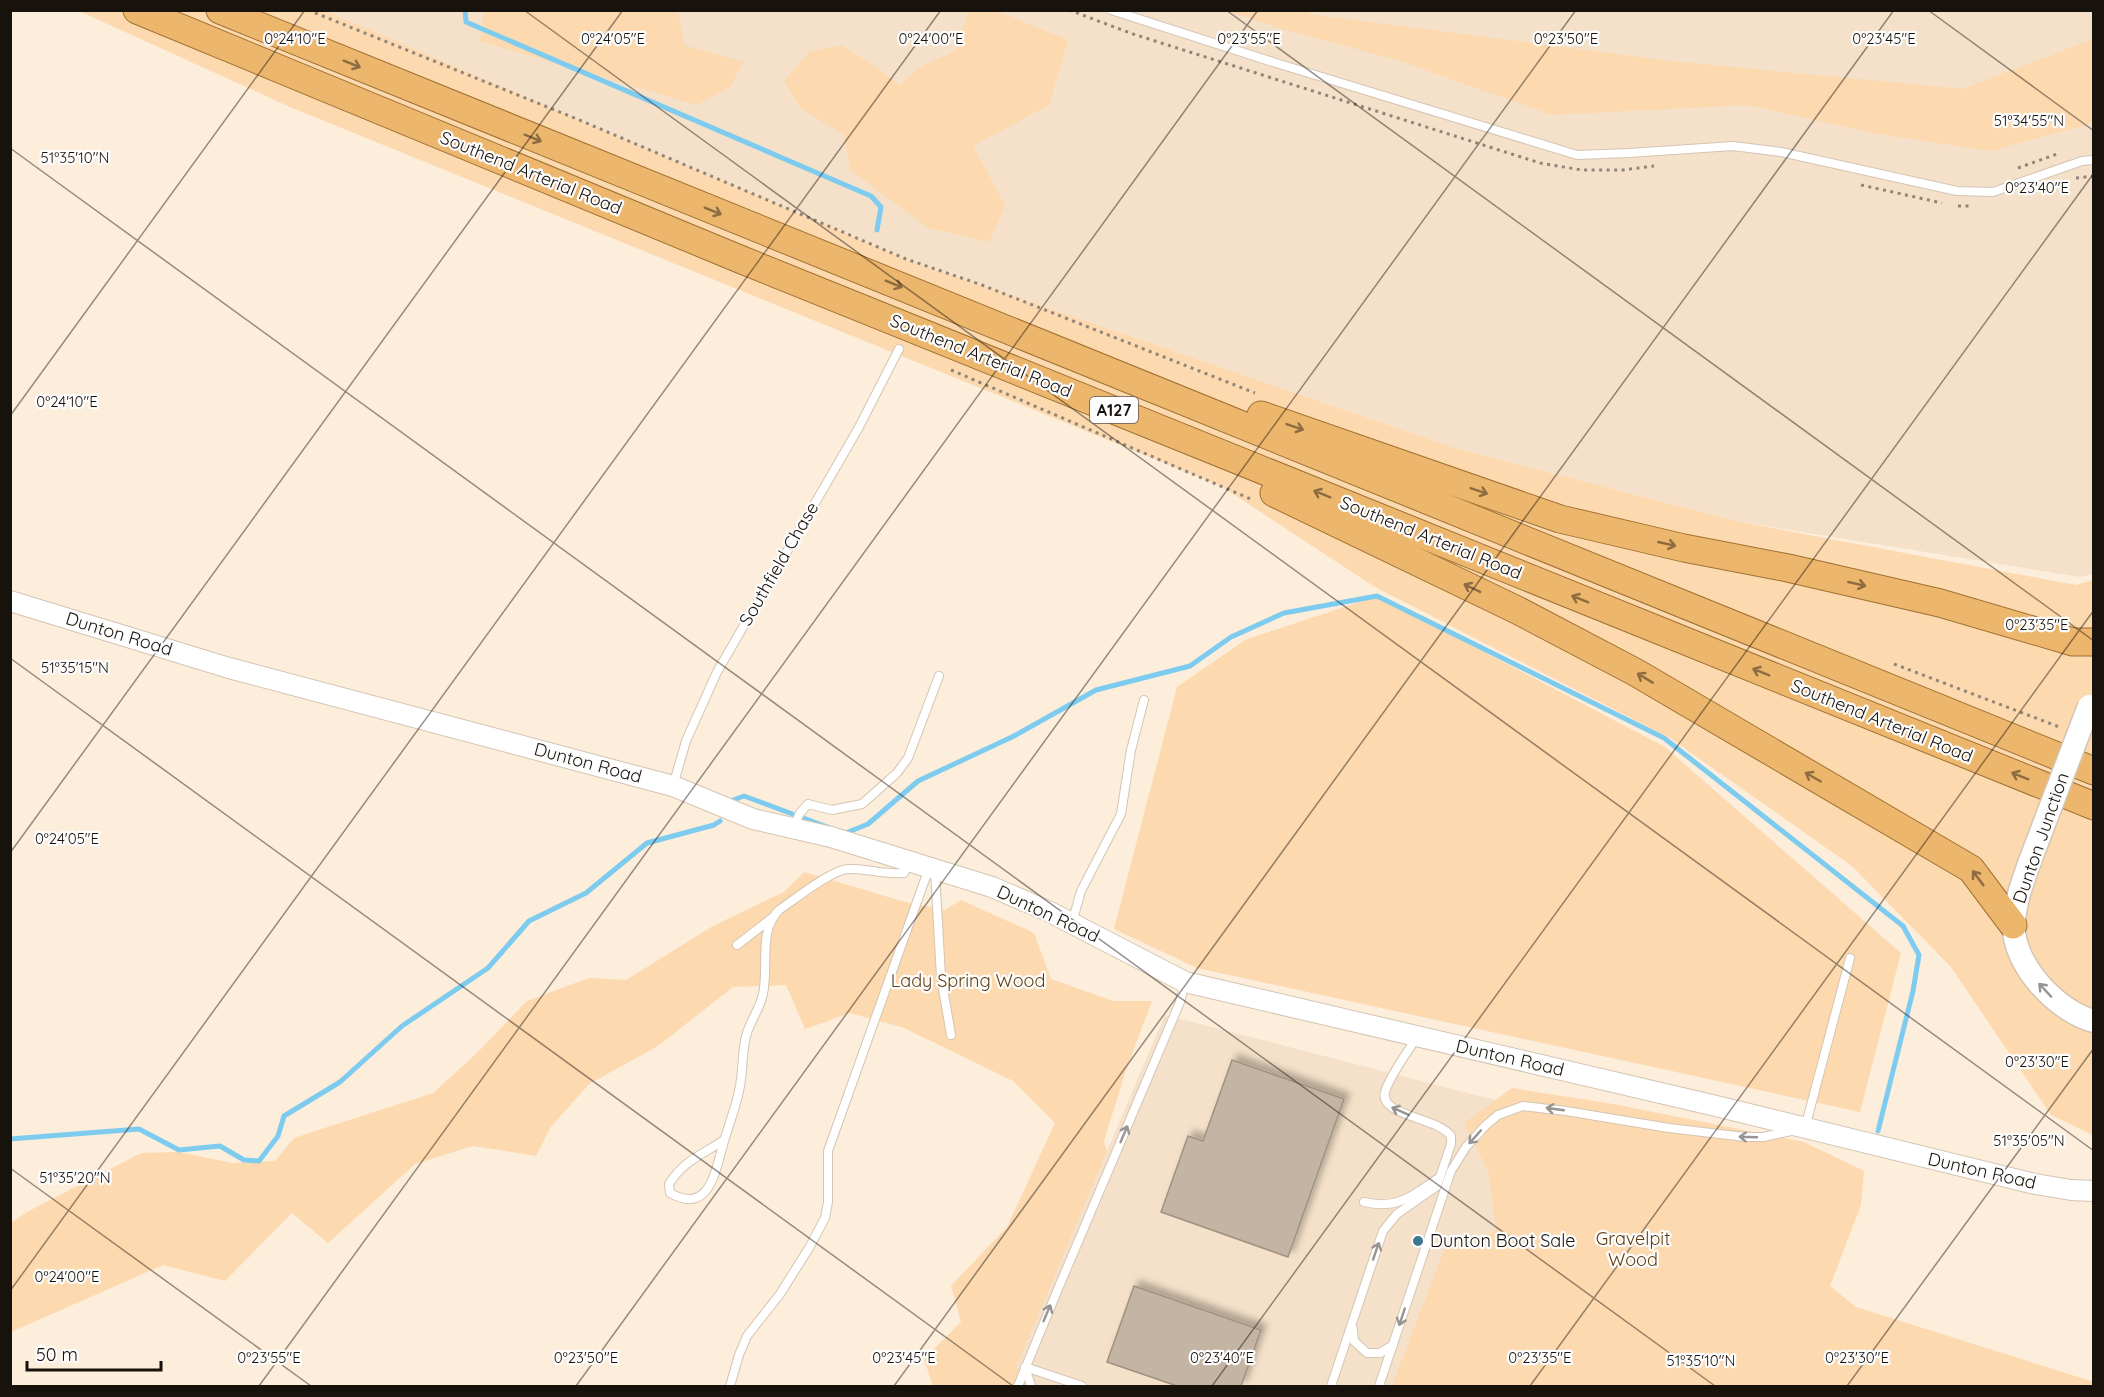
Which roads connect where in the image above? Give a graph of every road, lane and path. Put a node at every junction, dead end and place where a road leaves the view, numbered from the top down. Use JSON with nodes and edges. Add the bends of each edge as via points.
{"nodes":[{"id":1,"x":137,"y":10,"type":"edge"},
{"id":2,"x":220,"y":10,"type":"edge"},
{"id":3,"x":308,"y":10,"type":"edge"},
{"id":4,"x":1068,"y":10,"type":"edge"},
{"id":5,"x":1111,"y":10,"type":"edge"},
{"id":6,"x":2061,"y":153,"type":"dead end"},
{"id":7,"x":2094,"y":160,"type":"edge"},
{"id":8,"x":1656,"y":166,"type":"dead end"},
{"id":9,"x":2009,"y":171,"type":"dead end"},
{"id":10,"x":2094,"y":176,"type":"edge"},
{"id":11,"x":2072,"y":179,"type":"dead end"},
{"id":12,"x":1857,"y":184,"type":"dead end"},
{"id":13,"x":1944,"y":203,"type":"dead end"},
{"id":14,"x":1954,"y":205,"type":"dead end"},
{"id":15,"x":1976,"y":206,"type":"dead end"},
{"id":16,"x":1020,"y":336,"type":"junction"},
{"id":17,"x":904,"y":338,"type":"junction"},
{"id":18,"x":942,"y":367,"type":"dead end"},
{"id":19,"x":1259,"y":394,"type":"dead end"},
{"id":20,"x":1262,"y":504,"type":"dead end"},
{"id":21,"x":10,"y":601,"type":"edge"},
{"id":22,"x":2094,"y":642,"type":"edge"},
{"id":23,"x":939,"y":676,"type":"dead end"},
{"id":24,"x":1144,"y":700,"type":"dead end"},
{"id":25,"x":2092,"y":701,"type":"edge"},
{"id":26,"x":2094,"y":771,"type":"edge"},
{"id":27,"x":673,"y":786,"type":"junction"},
{"id":28,"x":2094,"y":806,"type":"edge"},
{"id":29,"x":793,"y":828,"type":"junction"},
{"id":30,"x":909,"y":862,"type":"junction"},
{"id":31,"x":932,"y":869,"type":"junction"},
{"id":32,"x":772,"y":918,"type":"junction"},
{"id":33,"x":1071,"y":923,"type":"junction"},
{"id":34,"x":2013,"y":925,"type":"junction"},
{"id":35,"x":738,"y":945,"type":"dead end"},
{"id":36,"x":1850,"y":958,"type":"dead end"},
{"id":37,"x":1185,"y":982,"type":"junction"},
{"id":38,"x":2089,"y":1024,"type":"edge"},
{"id":39,"x":951,"y":1035,"type":"dead end"},
{"id":40,"x":1417,"y":1036,"type":"junction"},
{"id":41,"x":1805,"y":1128,"type":"junction"},
{"id":42,"x":724,"y":1140,"type":"junction"},
{"id":43,"x":1441,"y":1176,"type":"junction"},
{"id":44,"x":2094,"y":1191,"type":"edge"},
{"id":45,"x":1364,"y":1202,"type":"dead end"},
{"id":46,"x":1353,"y":1321,"type":"junction"},
{"id":47,"x":1393,"y":1344,"type":"junction"},
{"id":48,"x":1025,"y":1367,"type":"junction"},
{"id":49,"x":730,"y":1386,"type":"edge"},
{"id":50,"x":1018,"y":1386,"type":"edge"},
{"id":51,"x":1031,"y":1386,"type":"edge"},
{"id":52,"x":1082,"y":1386,"type":"edge"},
{"id":53,"x":1331,"y":1386,"type":"edge"},
{"id":54,"x":1379,"y":1386,"type":"edge"}],
"edges":[{"from":1,"to":17,"type":"highway","name":"Southend Arterial Road","number":"A127"},
{"from":2,"to":16,"type":"highway","name":"Southend Arterial Road","number":"A127","one_way":true},
{"from":3,"to":19,"type":"path","via":[[906,259]]},
{"from":4,"to":8,"type":"path","via":[[1540,163],[1582,170]]},
{"from":5,"to":7,"type":"lane","via":[[1577,155],[1733,146],[1781,152],[1957,191],[1993,192]]},
{"from":6,"to":9,"type":"path"},
{"from":10,"to":11,"type":"path"},
{"from":12,"to":13,"type":"path"},
{"from":14,"to":15,"type":"path"},
{"from":16,"to":22,"type":"highway","one_way":true,"via":[[1251,411],[1560,519],[1940,603],[2073,642]]},
{"from":16,"to":26,"type":"highway","name":"Southend Arterial Road","number":"A127"},
{"from":17,"to":27,"type":"lane","name":"Southfield Chase","via":[[858,429],[717,672],[686,741]]},
{"from":28,"to":17,"type":"highway","name":"Southend Arterial Road","number":"A127","one_way":true},
{"from":34,"to":17,"type":"highway","one_way":true,"via":[[1971,869],[1635,672],[1279,494]]},
{"from":18,"to":20,"type":"path"},
{"from":21,"to":27,"type":"street","name":"Dunton Road","via":[[229,668]]},
{"from":23,"to":29,"type":"lane","via":[[908,758],[897,773],[862,804],[832,810],[808,804]]},
{"from":24,"to":33,"type":"lane","via":[[1121,814],[1081,891]]},
{"from":25,"to":34,"type":"main road","name":"Dunton Junction","bridge":true,"via":[[2018,895]]},
{"from":27,"to":29,"type":"street","name":"Dunton Road","via":[[753,819]]},
{"from":29,"to":30,"type":"street","name":"Dunton Road"},
{"from":30,"to":31,"type":"street","name":"Dunton Road"},
{"from":30,"to":32,"type":"lane","via":[[904,873],[847,869],[834,873]]},
{"from":31,"to":33,"type":"street","name":"Dunton Road","via":[[992,887]]},
{"from":31,"to":39,"type":"lane","via":[[941,977]]},
{"from":31,"to":49,"type":"lane","via":[[828,1151],[825,1218],[780,1294],[747,1336]]},
{"from":32,"to":35,"type":"lane"},
{"from":32,"to":42,"type":"lane","via":[[763,993],[746,1034],[740,1085]]},
{"from":33,"to":37,"type":"street","name":"Dunton Road"},
{"from":38,"to":34,"type":"main road","name":"Dunton Junction","one_way":true,"via":[[2055,1000],[2034,978],[2018,949]]},
{"from":36,"to":41,"type":"lane"},
{"from":37,"to":40,"type":"street","name":"Dunton Road"},
{"from":48,"to":37,"type":"lane","one_way":true,"via":[[1180,1002]]},
{"from":40,"to":41,"type":"street","name":"Dunton Road"},
{"from":43,"to":40,"type":"lane","one_way":true,"via":[[1451,1144],[1450,1134],[1440,1125],[1394,1110],[1385,1097]]},
{"from":41,"to":44,"type":"street","name":"Dunton Road","via":[[2036,1184]]},
{"from":41,"to":47,"type":"lane","one_way":true,"via":[[1745,1137],[1543,1107],[1523,1107],[1498,1114],[1466,1147],[1451,1171]]},
{"from":42,"to":42,"type":"lane","via":[[690,1159],[669,1184],[670,1193],[688,1200],[699,1197],[710,1186],[718,1168]]},
{"from":43,"to":45,"type":"lane","via":[[1390,1205]]},
{"from":46,"to":43,"type":"lane","one_way":true,"via":[[1386,1226],[1434,1189]]},
{"from":46,"to":47,"type":"lane","via":[[1354,1341],[1367,1353],[1380,1353]]},
{"from":46,"to":53,"type":"lane"},
{"from":47,"to":54,"type":"lane"},
{"from":48,"to":50,"type":"lane"},
{"from":48,"to":51,"type":"lane"},
{"from":48,"to":52,"type":"lane"}]}
